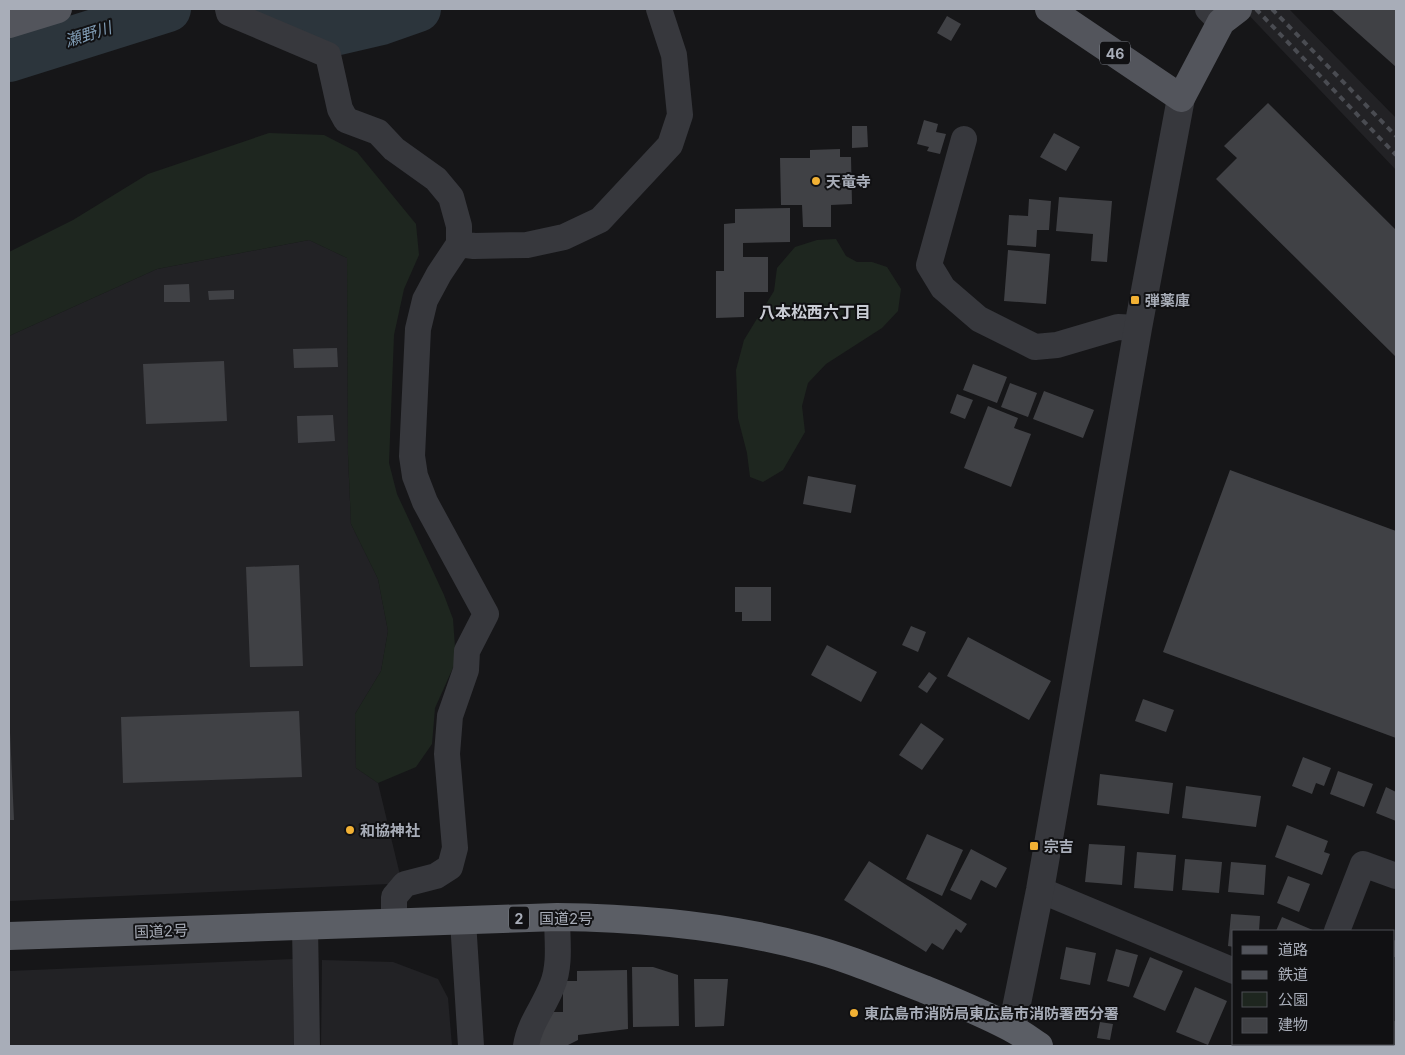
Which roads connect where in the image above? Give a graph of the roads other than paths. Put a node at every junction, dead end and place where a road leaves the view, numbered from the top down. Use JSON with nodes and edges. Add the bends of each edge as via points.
{"nodes":[{"id":1,"x":58,"y":9,"type":"edge"},
{"id":2,"x":228,"y":9,"type":"edge"},
{"id":3,"x":659,"y":9,"type":"edge"},
{"id":4,"x":1049,"y":9,"type":"edge"},
{"id":5,"x":1222,"y":13,"type":"edge"},
{"id":6,"x":9,"y":24,"type":"edge"},
{"id":7,"x":1181,"y":98,"type":"junction"},
{"id":8,"x":964,"y":139,"type":"dead end"},
{"id":9,"x":459,"y":244,"type":"junction"},
{"id":10,"x":1138,"y":328,"type":"junction"},
{"id":11,"x":1396,"y":876,"type":"edge"},
{"id":12,"x":1040,"y":890,"type":"junction"},
{"id":13,"x":557,"y":917,"type":"junction"},
{"id":14,"x":463,"y":921,"type":"junction"},
{"id":15,"x":394,"y":923,"type":"junction"},
{"id":16,"x":305,"y":926,"type":"junction"},
{"id":17,"x":1337,"y":930,"type":"edge"},
{"id":18,"x":9,"y":936,"type":"edge"},
{"id":19,"x":1232,"y":970,"type":"edge"},
{"id":20,"x":1012,"y":1028,"type":"junction"},
{"id":21,"x":307,"y":1046,"type":"edge"},
{"id":22,"x":471,"y":1046,"type":"edge"},
{"id":23,"x":526,"y":1046,"type":"edge"},
{"id":24,"x":1039,"y":1046,"type":"edge"}],
"edges":[{"from":1,"to":6,"type":"main road"},
{"from":2,"to":9,"type":"street","via":[[230,13],[328,55],[340,109],[346,120],[378,132],[394,149],[436,179],[451,197],[459,226]]},
{"from":3,"to":9,"type":"street","via":[[674,55],[680,115],[670,145],[600,220],[564,237],[527,245]]},
{"from":4,"to":7,"type":"main road","number":"46"},
{"from":5,"to":7,"type":"main road"},
{"from":7,"to":10,"type":"street"},
{"from":8,"to":10,"type":"street","via":[[928,265],[943,288],[979,319],[1035,347],[1057,345],[1118,327]]},
{"from":9,"to":15,"type":"street","via":[[425,300],[418,329],[412,456],[415,476],[425,502],[486,614],[467,651],[466,670],[450,716],[447,754],[455,848],[450,867],[436,876],[405,884],[394,897]]},
{"from":10,"to":12,"type":"street"},
{"from":11,"to":17,"type":"street","via":[[1363,864]]},
{"from":12,"to":19,"type":"street"},
{"from":12,"to":20,"type":"street"},
{"from":13,"to":14,"type":"highway","name":"国道2号","number":"2"},
{"from":13,"to":20,"type":"highway","name":"国道2号","number":"2","via":[[682,923],[807,947],[875,969]]},
{"from":13,"to":23,"type":"street","via":[[558,961],[553,985],[535,1019]]},
{"from":14,"to":15,"type":"highway","name":"国道2号","number":"2"},
{"from":14,"to":22,"type":"street"},
{"from":15,"to":16,"type":"highway","name":"国道2号","number":"2"},
{"from":16,"to":18,"type":"highway","name":"国道2号","number":"2"},
{"from":16,"to":21,"type":"street"},
{"from":20,"to":24,"type":"highway","name":"国道2号","number":"2"}]}
